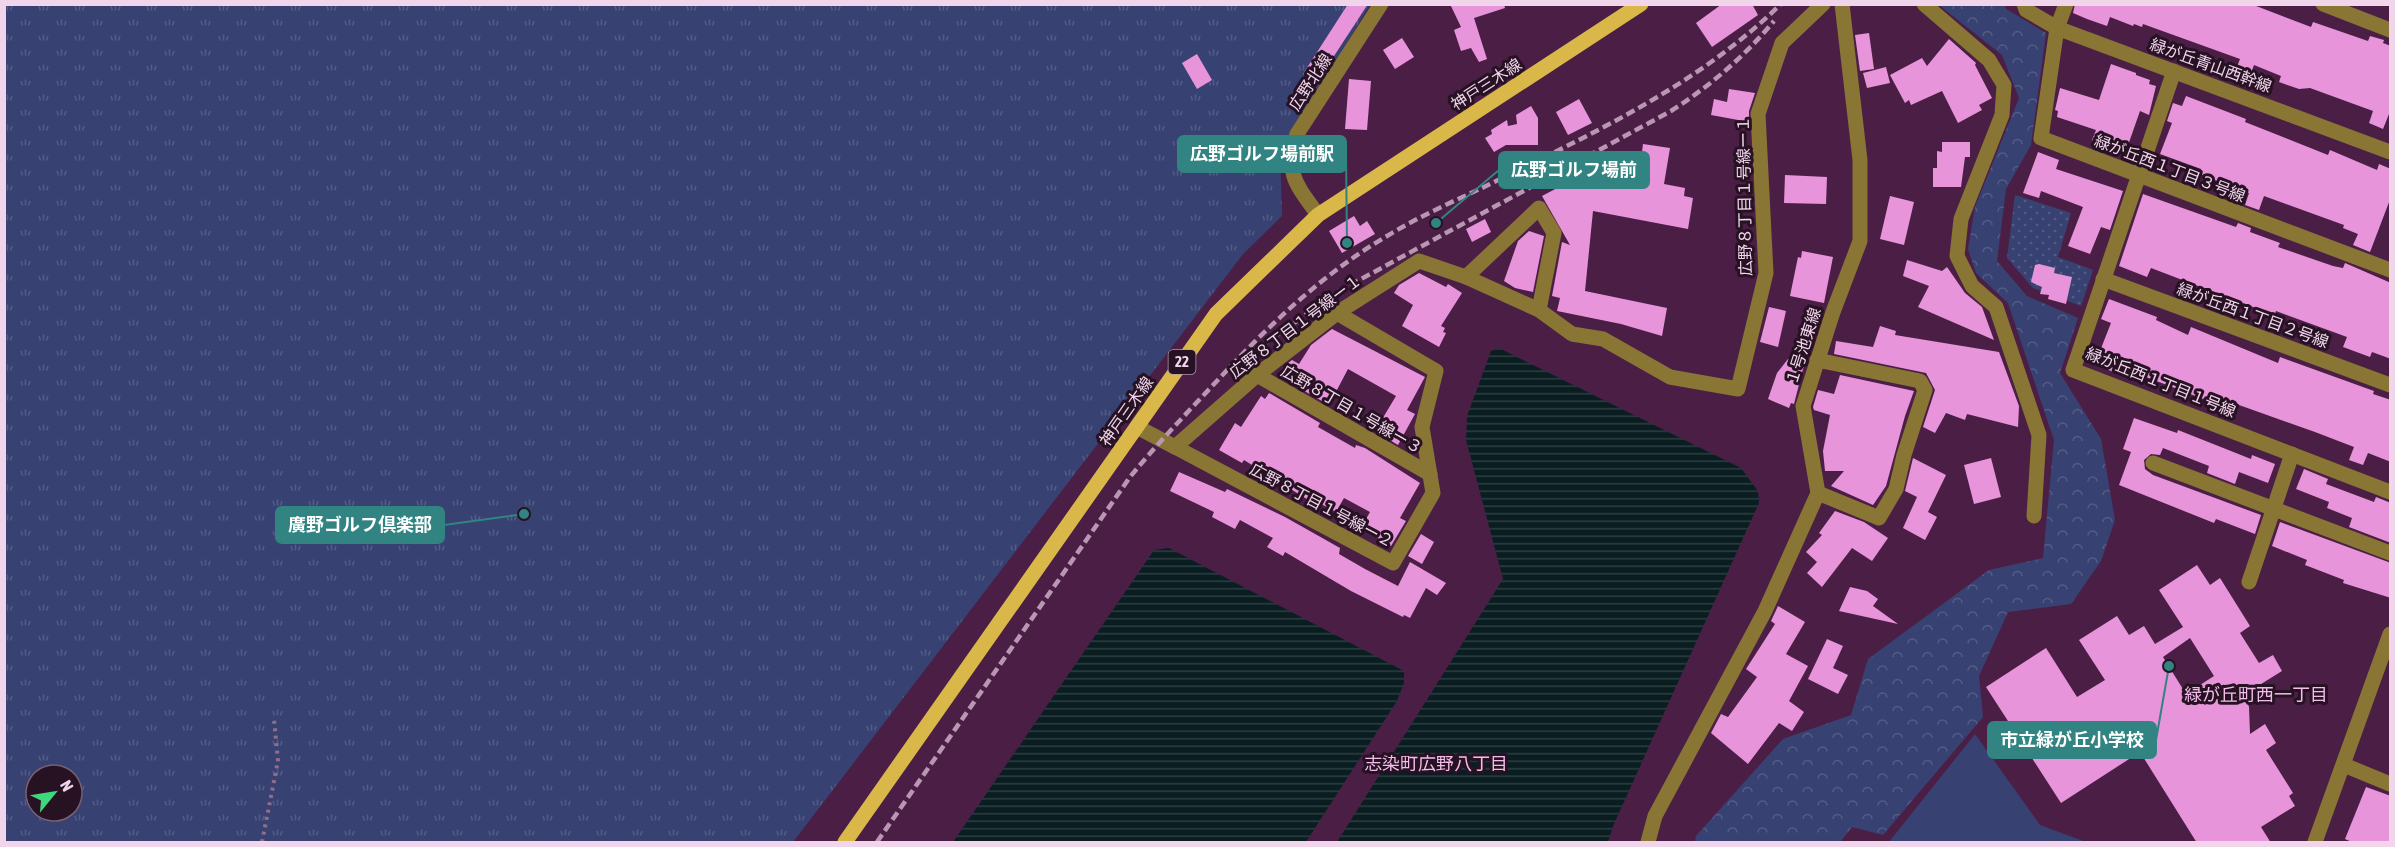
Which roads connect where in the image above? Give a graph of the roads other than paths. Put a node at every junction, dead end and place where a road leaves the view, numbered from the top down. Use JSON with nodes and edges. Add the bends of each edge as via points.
{"nodes":[{"id":1,"x":1380,"y":4,"type":"edge"},
{"id":2,"x":1641,"y":4,"type":"edge"},
{"id":3,"x":1823,"y":4,"type":"edge"},
{"id":4,"x":1842,"y":4,"type":"edge"},
{"id":5,"x":1924,"y":4,"type":"edge"},
{"id":6,"x":2024,"y":4,"type":"edge"},
{"id":7,"x":2066,"y":4,"type":"edge"},
{"id":8,"x":2324,"y":4,"type":"edge"},
{"id":9,"x":2347,"y":9,"type":"edge"},
{"id":10,"x":2057,"y":28,"type":"junction"},
{"id":11,"x":2391,"y":30,"type":"edge"},
{"id":12,"x":2174,"y":71,"type":"junction"},
{"id":13,"x":2391,"y":152,"type":"edge"},
{"id":14,"x":2138,"y":175,"type":"junction"},
{"id":15,"x":1318,"y":215,"type":"junction"},
{"id":16,"x":2391,"y":270,"type":"edge"},
{"id":17,"x":1466,"y":277,"type":"junction"},
{"id":18,"x":2103,"y":279,"type":"junction"},
{"id":19,"x":1539,"y":310,"type":"junction"},
{"id":20,"x":1337,"y":313,"type":"junction"},
{"id":21,"x":1817,"y":360,"type":"junction"},
{"id":22,"x":1257,"y":375,"type":"junction"},
{"id":23,"x":2391,"y":385,"type":"edge"},
{"id":24,"x":1137,"y":427,"type":"junction"},
{"id":25,"x":1174,"y":447,"type":"junction"},
{"id":26,"x":2292,"y":454,"type":"junction"},
{"id":27,"x":2152,"y":463,"type":"dead end"},
{"id":28,"x":1430,"y":474,"type":"junction"},
{"id":29,"x":2391,"y":492,"type":"edge"},
{"id":30,"x":1818,"y":493,"type":"junction"},
{"id":31,"x":2274,"y":508,"type":"junction"},
{"id":32,"x":2034,"y":516,"type":"dead end"},
{"id":33,"x":2391,"y":553,"type":"edge"},
{"id":34,"x":2249,"y":582,"type":"dead end"},
{"id":35,"x":2391,"y":634,"type":"edge"},
{"id":36,"x":2344,"y":765,"type":"junction"},
{"id":37,"x":2391,"y":784,"type":"edge"},
{"id":38,"x":845,"y":843,"type":"edge"},
{"id":39,"x":1648,"y":843,"type":"edge"},
{"id":40,"x":2315,"y":843,"type":"edge"}],
"edges":[{"from":1,"to":15,"type":"street","name":"広野北線","via":[[1298,134],[1290,157],[1296,184]]},
{"from":2,"to":15,"type":"main road","name":"神戸三木線","number":"22"},
{"from":3,"to":19,"type":"street","name":"広野８丁目１号線ー１","via":[[1782,43],[1758,114],[1766,273],[1738,389],[1670,377],[1603,339],[1572,334]]},
{"from":4,"to":21,"type":"street","name":"１号池東線","via":[[1860,160],[1860,241]]},
{"from":5,"to":32,"type":"street","via":[[1989,60],[2004,85],[2002,115],[1961,219],[1957,256],[1972,286],[1996,307],[2039,435]]},
{"from":6,"to":10,"type":"street","name":"緑が丘青山西幹線","via":[[2026,10]]},
{"from":7,"to":10,"type":"street"},
{"from":8,"to":9,"type":"street"},
{"from":9,"to":11,"type":"street"},
{"from":10,"to":12,"type":"street","name":"緑が丘青山西幹線"},
{"from":10,"to":14,"type":"street","name":"緑が丘西１丁目３号線","via":[[2041,138]]},
{"from":12,"to":13,"type":"street","name":"緑が丘青山西幹線"},
{"from":12,"to":14,"type":"street","name":"緑が丘西１丁目１号線"},
{"from":14,"to":16,"type":"street","name":"緑が丘西１丁目３号線"},
{"from":14,"to":18,"type":"street","name":"緑が丘西１丁目１号線"},
{"from":15,"to":24,"type":"main road","name":"神戸三木線","number":"22","via":[[1216,314]]},
{"from":17,"to":19,"type":"street","name":"広野８丁目１号線ー１"},
{"from":17,"to":19,"type":"street","via":[[1539,208],[1554,233]]},
{"from":17,"to":20,"type":"street","name":"広野８丁目１号線ー１","via":[[1419,261]]},
{"from":18,"to":23,"type":"street","name":"緑が丘西１丁目２号線"},
{"from":18,"to":26,"type":"street","name":"緑が丘西１丁目１号線","via":[[2073,370]]},
{"from":20,"to":22,"type":"street","name":"広野８丁目１号線ー１"},
{"from":20,"to":28,"type":"street","name":"広野８丁目１号線ー２","via":[[1436,371],[1422,427]]},
{"from":21,"to":30,"type":"street","name":"１号池東線","via":[[1803,406]]},
{"from":21,"to":30,"type":"street","via":[[1920,381],[1925,390],[1896,489],[1880,518]]},
{"from":22,"to":25,"type":"street","name":"広野８丁目１号線ー１"},
{"from":22,"to":28,"type":"street","name":"広野８丁目１号線ー３"},
{"from":24,"to":25,"type":"street"},
{"from":24,"to":38,"type":"main road","name":"神戸三木線","number":"22"},
{"from":25,"to":28,"type":"street","name":"広野８丁目１号線ー２","via":[[1393,563],[1433,493]]},
{"from":26,"to":29,"type":"street","name":"緑が丘西１丁目１号線"},
{"from":26,"to":31,"type":"street"},
{"from":27,"to":31,"type":"street"},
{"from":30,"to":39,"type":"street","via":[[1765,611],[1655,816]]},
{"from":31,"to":33,"type":"street"},
{"from":31,"to":34,"type":"street"},
{"from":35,"to":36,"type":"street"},
{"from":36,"to":37,"type":"street"},
{"from":36,"to":40,"type":"street"}]}
